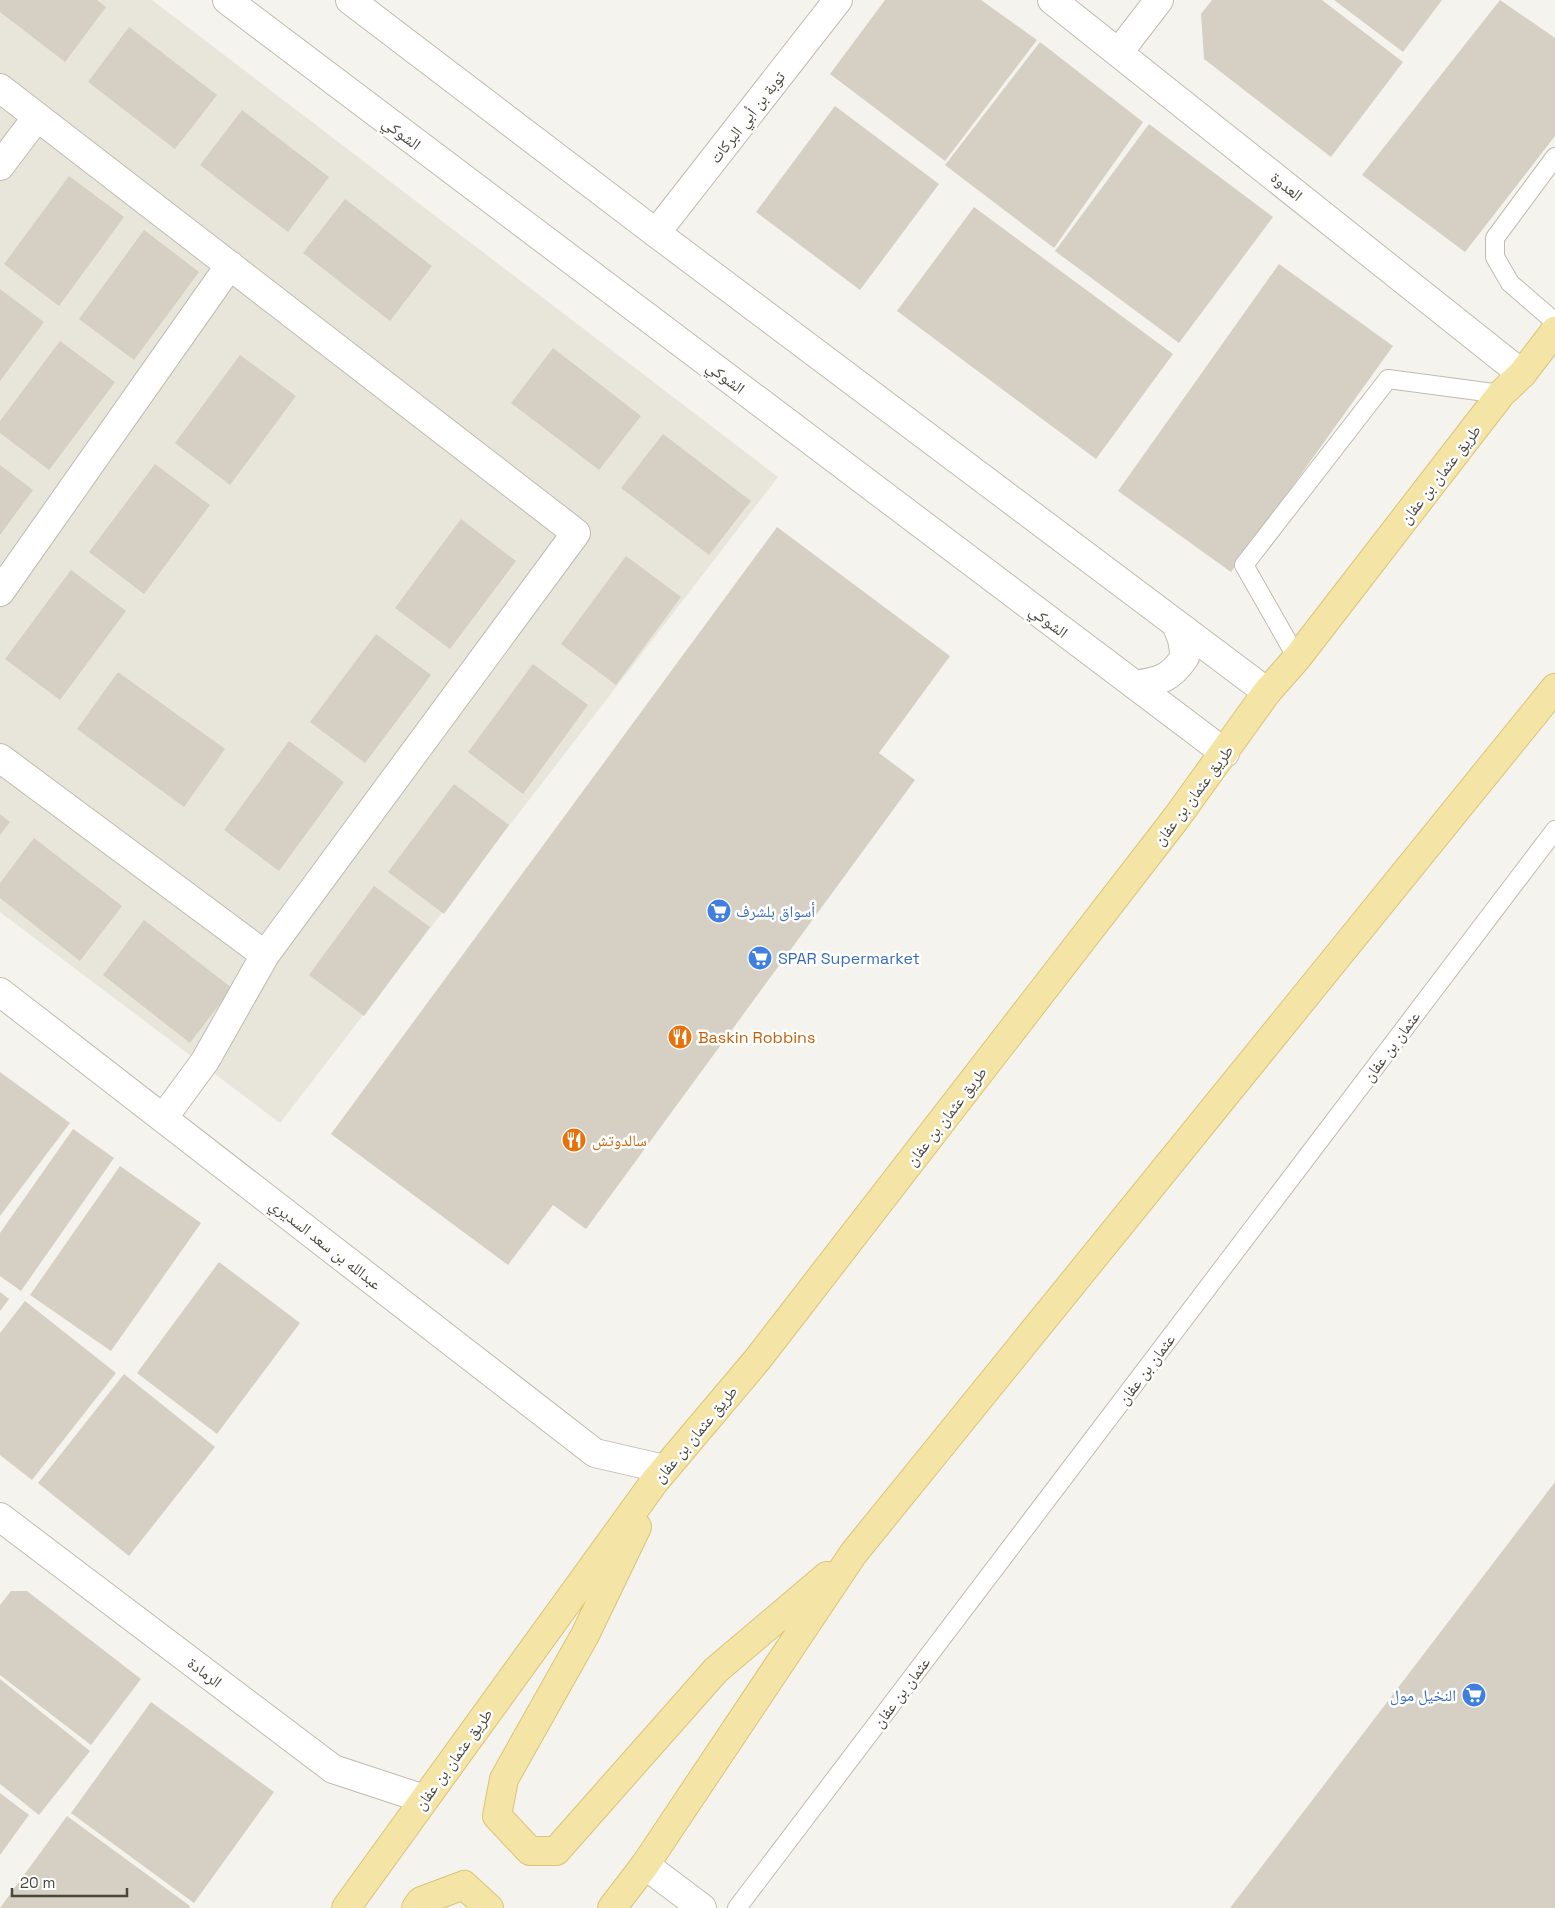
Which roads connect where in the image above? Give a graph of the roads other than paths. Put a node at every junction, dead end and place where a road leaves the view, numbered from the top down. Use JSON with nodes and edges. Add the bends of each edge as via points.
{"nodes":[{"id":1,"x":227,"y":0,"type":"edge"},
{"id":2,"x":350,"y":0,"type":"edge"},
{"id":3,"x":838,"y":0,"type":"edge"},
{"id":4,"x":1052,"y":0,"type":"edge"},
{"id":5,"x":1159,"y":0,"type":"edge"},
{"id":6,"x":1119,"y":52,"type":"junction"},
{"id":7,"x":0,"y":88,"type":"edge"},
{"id":8,"x":37,"y":116,"type":"junction"},
{"id":9,"x":1555,"y":157,"type":"edge"},
{"id":10,"x":0,"y":166,"type":"edge"},
{"id":11,"x":656,"y":233,"type":"junction"},
{"id":12,"x":230,"y":265,"type":"junction"},
{"id":13,"x":1555,"y":322,"type":"edge"},
{"id":14,"x":1555,"y":331,"type":"edge"},
{"id":15,"x":1522,"y":374,"type":"junction"},
{"id":16,"x":1502,"y":394,"type":"junction"},
{"id":17,"x":0,"y":592,"type":"edge"},
{"id":18,"x":1176,"y":624,"type":"junction"},
{"id":19,"x":1297,"y":658,"type":"junction"},
{"id":20,"x":1135,"y":685,"type":"junction"},
{"id":21,"x":1555,"y":688,"type":"edge"},
{"id":22,"x":1267,"y":692,"type":"junction"},
{"id":23,"x":1225,"y":753,"type":"junction"},
{"id":24,"x":0,"y":758,"type":"edge"},
{"id":25,"x":1555,"y":830,"type":"edge"},
{"id":26,"x":264,"y":955,"type":"junction"},
{"id":27,"x":0,"y":992,"type":"edge"},
{"id":28,"x":164,"y":1117,"type":"junction"},
{"id":29,"x":664,"y":1469,"type":"junction"},
{"id":30,"x":4,"y":1527,"type":"edge"},
{"id":31,"x":852,"y":1554,"type":"junction"},
{"id":32,"x":424,"y":1799,"type":"junction"},
{"id":33,"x":645,"y":1865,"type":"junction"},
{"id":34,"x":346,"y":1908,"type":"edge"},
{"id":35,"x":416,"y":1908,"type":"edge"},
{"id":36,"x":489,"y":1908,"type":"edge"},
{"id":37,"x":612,"y":1908,"type":"edge"},
{"id":38,"x":702,"y":1908,"type":"edge"},
{"id":39,"x":737,"y":1908,"type":"edge"}],
"edges":[{"from":1,"to":20,"type":"street","name":"الشوكي"},
{"from":2,"to":11,"type":"street"},
{"from":3,"to":11,"type":"street","name":"توبة بن أبي البركات"},
{"from":4,"to":6,"type":"street","name":"العدوة"},
{"from":5,"to":6,"type":"street"},
{"from":6,"to":15,"type":"street","name":"العدوة"},
{"from":7,"to":8,"type":"street"},
{"from":8,"to":10,"type":"street"},
{"from":8,"to":12,"type":"street"},
{"from":9,"to":13,"type":"lane","via":[[1495,238],[1495,257],[1510,283]]},
{"from":11,"to":18,"type":"street"},
{"from":12,"to":17,"type":"street"},
{"from":12,"to":26,"type":"street","via":[[576,532]]},
{"from":14,"to":15,"type":"main road","name":"طريق عثمان بن عفان"},
{"from":15,"to":16,"type":"main road","name":"طريق عثمان بن عفان"},
{"from":16,"to":19,"type":"main road","name":"طريق عثمان بن عفان"},
{"from":16,"to":19,"type":"lane","via":[[1388,379],[1244,566]]},
{"from":18,"to":20,"type":"street","via":[[1185,657],[1175,673],[1158,682]]},
{"from":18,"to":22,"type":"street"},
{"from":19,"to":22,"type":"main road","name":"طريق عثمان بن عفان"},
{"from":20,"to":23,"type":"street","name":"الشوكي"},
{"from":21,"to":31,"type":"main road"},
{"from":22,"to":23,"type":"main road","name":"طريق عثمان بن عفان"},
{"from":23,"to":29,"type":"main road","name":"طريق عثمان بن عفان","via":[[757,1360]]},
{"from":24,"to":26,"type":"street"},
{"from":25,"to":39,"type":"lane","name":"عثمان بن عفان"},
{"from":26,"to":28,"type":"street","via":[[205,1061]]},
{"from":27,"to":28,"type":"street","name":"عبدالله بن سعد السديري"},
{"from":28,"to":29,"type":"street","name":"عبدالله بن سعد السديري","via":[[595,1453]]},
{"from":29,"to":31,"type":"main road","via":[[585,1635],[504,1779],[497,1816],[530,1851],[556,1851],[716,1670]]},
{"from":29,"to":32,"type":"main road","name":"طريق عثمان بن عفان"},
{"from":30,"to":32,"type":"street","name":"الرمادة","via":[[333,1769]]},
{"from":31,"to":33,"type":"main road"},
{"from":32,"to":34,"type":"main road","name":"طريق عثمان بن عفان"},
{"from":33,"to":37,"type":"main road"},
{"from":33,"to":38,"type":"street"},
{"from":35,"to":36,"type":"main road","via":[[421,1901],[464,1885]]}]}
